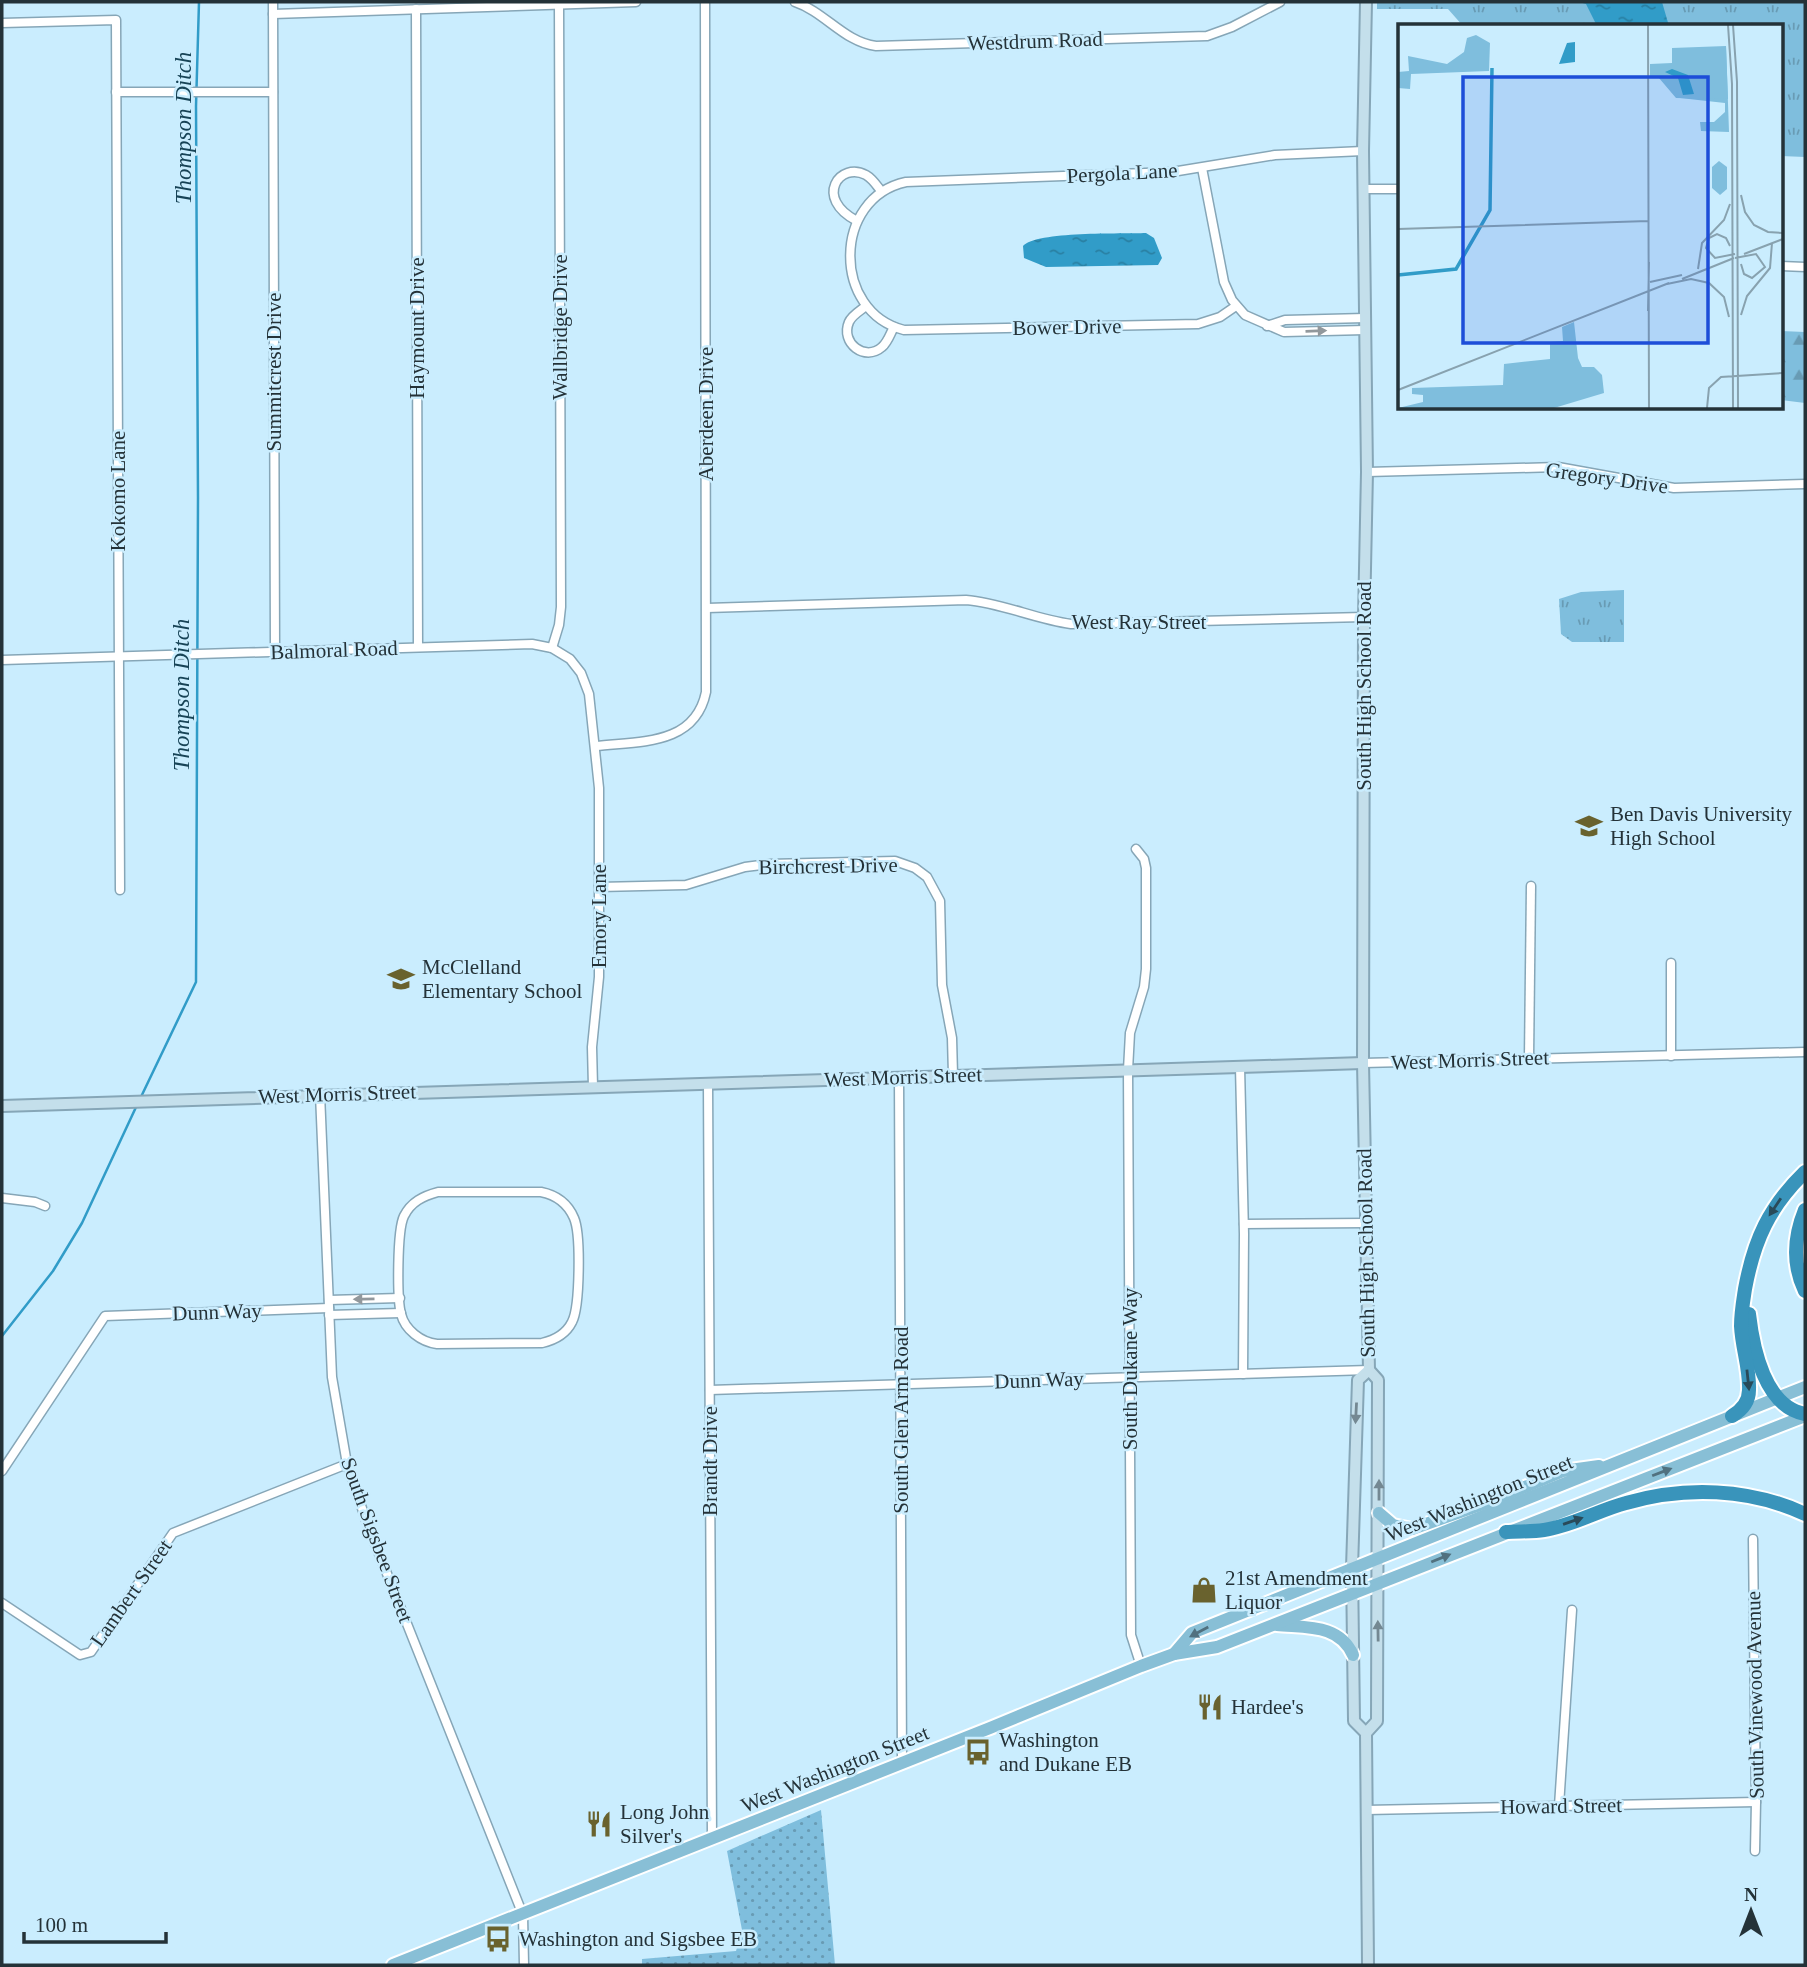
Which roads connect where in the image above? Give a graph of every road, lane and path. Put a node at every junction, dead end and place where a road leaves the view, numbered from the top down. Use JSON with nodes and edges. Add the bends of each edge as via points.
{"nodes":[{"id":1,"x":273,"y":2,"type":"edge"},
{"id":2,"x":636,"y":2,"type":"edge"},
{"id":3,"x":705,"y":2,"type":"edge"},
{"id":4,"x":795,"y":2,"type":"edge"},
{"id":5,"x":1280,"y":2,"type":"edge"},
{"id":6,"x":1366,"y":2,"type":"edge"},
{"id":7,"x":559,"y":4,"type":"junction"},
{"id":8,"x":416,"y":9,"type":"junction"},
{"id":9,"x":273,"y":14,"type":"junction"},
{"id":10,"x":2,"y":23,"type":"edge"},
{"id":11,"x":116,"y":92,"type":"junction"},
{"id":12,"x":273,"y":92,"type":"junction"},
{"id":13,"x":1363,"y":151,"type":"junction"},
{"id":14,"x":1202,"y":168,"type":"junction"},
{"id":15,"x":1398,"y":188,"type":"edge"},
{"id":16,"x":1365,"y":189,"type":"junction"},
{"id":17,"x":881,"y":191,"type":"junction"},
{"id":18,"x":857,"y":220,"type":"junction"},
{"id":19,"x":1783,"y":266,"type":"edge"},
{"id":20,"x":1805,"y":267,"type":"edge"},
{"id":21,"x":866,"y":306,"type":"junction"},
{"id":22,"x":1236,"y":306,"type":"junction"},
{"id":23,"x":1366,"y":318,"type":"junction"},
{"id":24,"x":1267,"y":326,"type":"junction"},
{"id":25,"x":894,"y":327,"type":"junction"},
{"id":26,"x":1366,"y":330,"type":"junction"},
{"id":27,"x":1367,"y":472,"type":"junction"},
{"id":28,"x":1805,"y":484,"type":"edge"},
{"id":29,"x":707,"y":608,"type":"junction"},
{"id":30,"x":1364,"y":617,"type":"junction"},
{"id":31,"x":418,"y":648,"type":"junction"},
{"id":32,"x":552,"y":648,"type":"junction"},
{"id":33,"x":275,"y":652,"type":"junction"},
{"id":34,"x":119,"y":656,"type":"junction"},
{"id":35,"x":2,"y":660,"type":"edge"},
{"id":36,"x":596,"y":746,"type":"junction"},
{"id":37,"x":1136,"y":849,"type":"dead end"},
{"id":38,"x":1531,"y":886,"type":"dead end"},
{"id":39,"x":599,"y":887,"type":"junction"},
{"id":40,"x":120,"y":890,"type":"dead end"},
{"id":41,"x":1671,"y":963,"type":"dead end"},
{"id":42,"x":1805,"y":1052,"type":"edge"},
{"id":43,"x":1671,"y":1056,"type":"junction"},
{"id":44,"x":1530,"y":1058,"type":"junction"},
{"id":45,"x":1363,"y":1063,"type":"junction"},
{"id":46,"x":1240,"y":1067,"type":"junction"},
{"id":47,"x":1128,"y":1070,"type":"junction"},
{"id":48,"x":953,"y":1076,"type":"junction"},
{"id":49,"x":899,"y":1077,"type":"junction"},
{"id":50,"x":708,"y":1083,"type":"junction"},
{"id":51,"x":593,"y":1087,"type":"junction"},
{"id":52,"x":320,"y":1094,"type":"junction"},
{"id":53,"x":2,"y":1106,"type":"edge"},
{"id":54,"x":1805,"y":1172,"type":"edge"},
{"id":55,"x":2,"y":1198,"type":"edge"},
{"id":56,"x":45,"y":1206,"type":"dead end"},
{"id":57,"x":1805,"y":1210,"type":"edge"},
{"id":58,"x":1366,"y":1223,"type":"junction"},
{"id":59,"x":1244,"y":1224,"type":"junction"},
{"id":60,"x":1745,"y":1289,"type":"junction"},
{"id":61,"x":1805,"y":1291,"type":"edge"},
{"id":62,"x":400,"y":1298,"type":"junction"},
{"id":63,"x":329,"y":1308,"type":"junction"},
{"id":64,"x":401,"y":1313,"type":"junction"},
{"id":65,"x":1369,"y":1370,"type":"junction"},
{"id":66,"x":1243,"y":1374,"type":"junction"},
{"id":67,"x":1130,"y":1377,"type":"junction"},
{"id":68,"x":901,"y":1384,"type":"junction"},
{"id":69,"x":1805,"y":1387,"type":"edge"},
{"id":70,"x":710,"y":1390,"type":"junction"},
{"id":71,"x":1778,"y":1398,"type":"junction"},
{"id":72,"x":1805,"y":1415,"type":"edge"},
{"id":73,"x":1732,"y":1416,"type":"junction"},
{"id":74,"x":346,"y":1464,"type":"junction"},
{"id":75,"x":1616,"y":1464,"type":"junction"},
{"id":76,"x":2,"y":1471,"type":"edge"},
{"id":77,"x":1379,"y":1513,"type":"junction"},
{"id":78,"x":1805,"y":1514,"type":"edge"},
{"id":79,"x":1506,"y":1532,"type":"junction"},
{"id":80,"x":1753,"y":1539,"type":"dead end"},
{"id":81,"x":1378,"y":1558,"type":"junction"},
{"id":82,"x":1352,"y":1568,"type":"junction"},
{"id":83,"x":1378,"y":1583,"type":"junction"},
{"id":84,"x":1353,"y":1593,"type":"junction"},
{"id":85,"x":2,"y":1604,"type":"edge"},
{"id":86,"x":1572,"y":1611,"type":"dead end"},
{"id":87,"x":1273,"y":1625,"type":"junction"},
{"id":88,"x":1174,"y":1654,"type":"junction"},
{"id":89,"x":1353,"y":1655,"type":"junction"},
{"id":90,"x":1141,"y":1666,"type":"junction"},
{"id":91,"x":1366,"y":1733,"type":"junction"},
{"id":92,"x":902,"y":1763,"type":"junction"},
{"id":93,"x":1756,"y":1802,"type":"junction"},
{"id":94,"x":1559,"y":1806,"type":"junction"},
{"id":95,"x":1366,"y":1810,"type":"junction"},
{"id":96,"x":712,"y":1838,"type":"junction"},
{"id":97,"x":1755,"y":1851,"type":"dead end"},
{"id":98,"x":523,"y":1915,"type":"junction"},
{"id":99,"x":393,"y":1965,"type":"edge"},
{"id":100,"x":524,"y":1965,"type":"edge"},
{"id":101,"x":1368,"y":1965,"type":"edge"}],
"edges":[{"from":1,"to":9,"type":"street"},
{"from":2,"to":7,"type":"street"},
{"from":3,"to":29,"type":"street","name":"Aberdeen Drive"},
{"from":4,"to":5,"type":"street","name":"Westdrum Road","via":[[852,39],[876,46],[1207,36]]},
{"from":6,"to":13,"type":"street","name":"South High School Road"},
{"from":7,"to":8,"type":"street"},
{"from":7,"to":32,"type":"street","name":"Wallbridge Drive","via":[[561,607]]},
{"from":8,"to":9,"type":"street"},
{"from":8,"to":31,"type":"street","name":"Haymount Drive"},
{"from":9,"to":12,"type":"street"},
{"from":10,"to":11,"type":"street","via":[[116,20]]},
{"from":11,"to":12,"type":"street"},
{"from":11,"to":34,"type":"street","name":"Kokomo Lane"},
{"from":12,"to":33,"type":"street","name":"Summitcrest Drive"},
{"from":13,"to":14,"type":"street","name":"Pergola Lane","via":[[1275,155]]},
{"from":13,"to":16,"type":"street","name":"South High School Road"},
{"from":14,"to":17,"type":"street","name":"Pergola Lane","via":[[914,181]]},
{"from":14,"to":22,"type":"street","via":[[1224,282]]},
{"from":15,"to":16,"type":"street"},
{"from":16,"to":23,"type":"street","name":"South High School Road"},
{"from":17,"to":18,"type":"street"},
{"from":17,"to":18,"type":"street","via":[[859,173],[840,179],[834,190],[835,203]]},
{"from":18,"to":21,"type":"street","via":[[852,237],[854,284]]},
{"from":19,"to":20,"type":"street"},
{"from":21,"to":25,"type":"street"},
{"from":21,"to":25,"type":"street","via":[[852,318],[847,330],[849,341],[858,350],[879,350]]},
{"from":22,"to":24,"type":"street"},
{"from":22,"to":25,"type":"street","name":"Bower Drive","via":[[1198,324],[912,331]]},
{"from":23,"to":24,"type":"street","via":[[1285,320]]},
{"from":23,"to":26,"type":"street","name":"South High School Road"},
{"from":24,"to":26,"type":"street","one_way":true,"via":[[1284,332]]},
{"from":26,"to":27,"type":"street","name":"South High School Road"},
{"from":27,"to":28,"type":"street","name":"Gregory Drive","via":[[1558,467],[1674,488]]},
{"from":27,"to":30,"type":"street","name":"South High School Road"},
{"from":29,"to":30,"type":"street","name":"West Ray Street","via":[[966,600],[1071,624]]},
{"from":29,"to":36,"type":"street","name":"Aberdeen Drive","via":[[706,692],[696,717],[663,738]]},
{"from":30,"to":45,"type":"street","name":"South High School Road"},
{"from":31,"to":32,"type":"street","name":"Balmoral Road","via":[[532,644]]},
{"from":31,"to":33,"type":"street","name":"Balmoral Road"},
{"from":32,"to":36,"type":"street","via":[[570,659],[585,681]]},
{"from":33,"to":34,"type":"street","name":"Balmoral Road"},
{"from":34,"to":35,"type":"street","name":"Balmoral Road"},
{"from":34,"to":40,"type":"street","name":"Kokomo Lane"},
{"from":36,"to":39,"type":"street","name":"Emory Lane"},
{"from":37,"to":47,"type":"street","name":"South Dukane Way","via":[[1146,866],[1147,965],[1130,1033]]},
{"from":38,"to":44,"type":"street"},
{"from":39,"to":48,"type":"street","name":"Birchcrest Drive","via":[[686,885],[769,863],[899,862],[919,870],[936,891],[942,911],[943,992],[953,1043]]},
{"from":39,"to":51,"type":"street","name":"Emory Lane"},
{"from":41,"to":43,"type":"street"},
{"from":42,"to":43,"type":"street","name":"West Morris Street"},
{"from":43,"to":44,"type":"street","name":"West Morris Street"},
{"from":44,"to":45,"type":"street","name":"West Morris Street"},
{"from":45,"to":46,"type":"street","name":"West Morris Street"},
{"from":45,"to":58,"type":"street","name":"South High School Road"},
{"from":46,"to":47,"type":"street","name":"West Morris Street"},
{"from":46,"to":59,"type":"street"},
{"from":47,"to":48,"type":"street","name":"West Morris Street"},
{"from":47,"to":67,"type":"street","name":"South Dukane Way"},
{"from":48,"to":49,"type":"street","name":"West Morris Street"},
{"from":49,"to":50,"type":"street","name":"West Morris Street"},
{"from":49,"to":68,"type":"street","name":"South Glen Arm Road"},
{"from":50,"to":51,"type":"street","name":"West Morris Street"},
{"from":50,"to":70,"type":"street","name":"Brandt Drive"},
{"from":51,"to":52,"type":"street","name":"West Morris Street"},
{"from":52,"to":53,"type":"street","name":"West Morris Street"},
{"from":52,"to":63,"type":"street","name":"South Sigsbee Street"},
{"from":54,"to":60,"type":"highway","one_way":true,"via":[[1762,1229]]},
{"from":55,"to":56,"type":"street"},
{"from":57,"to":61,"type":"highway","via":[[1797,1235],[1796,1262]]},
{"from":58,"to":59,"type":"street"},
{"from":58,"to":65,"type":"street","name":"South High School Road"},
{"from":59,"to":66,"type":"street"},
{"from":60,"to":71,"type":"highway","via":[[1758,1356]]},
{"from":60,"to":73,"type":"highway","one_way":true,"via":[[1741,1329],[1749,1392],[1741,1410]]},
{"from":62,"to":63,"type":"street","one_way":true},
{"from":62,"to":64,"type":"street"},
{"from":62,"to":64,"type":"street","via":[[399,1231],[405,1213],[428,1194],[548,1193],[574,1217],[578,1304],[568,1328],[555,1339],[437,1344],[418,1337]]},
{"from":63,"to":64,"type":"street"},
{"from":63,"to":74,"type":"street","name":"South Sigsbee Street","via":[[335,1403]]},
{"from":63,"to":76,"type":"street","name":"Dunn Way","via":[[105,1316]]},
{"from":65,"to":66,"type":"street","name":"Dunn Way"},
{"from":77,"to":65,"type":"street","name":"South High School Road","one_way":true,"via":[[1378,1380]]},
{"from":65,"to":82,"type":"street","name":"South High School Road","one_way":true,"via":[[1357,1380]]},
{"from":66,"to":67,"type":"street","name":"Dunn Way"},
{"from":67,"to":68,"type":"street","name":"Dunn Way"},
{"from":67,"to":90,"type":"street","name":"South Dukane Way","via":[[1131,1635]]},
{"from":68,"to":70,"type":"street","name":"Dunn Way"},
{"from":68,"to":92,"type":"street","name":"South Glen Arm Road"},
{"from":69,"to":71,"type":"main road","name":"West Washington Street"},
{"from":70,"to":96,"type":"street","name":"Brandt Drive"},
{"from":71,"to":72,"type":"highway"},
{"from":71,"to":73,"type":"main road","name":"West Washington Street"},
{"from":79,"to":72,"type":"main road","name":"West Washington Street","one_way":true},
{"from":73,"to":75,"type":"main road","name":"West Washington Street"},
{"from":74,"to":85,"type":"street","name":"Lambert Street","via":[[173,1533],[91,1652],[80,1655]]},
{"from":74,"to":98,"type":"street","name":"South Sigsbee Street"},
{"from":75,"to":77,"type":"main road","via":[[1563,1471],[1412,1529],[1393,1525]]},
{"from":75,"to":81,"type":"main road","name":"West Washington Street"},
{"from":77,"to":81,"type":"street","name":"South High School Road"},
{"from":79,"to":78,"type":"highway","one_way":true,"via":[[1546,1530],[1632,1501],[1685,1492],[1754,1497]]},
{"from":83,"to":79,"type":"main road","name":"West Washington Street","one_way":true},
{"from":80,"to":93,"type":"street","name":"South Vinewood Avenue"},
{"from":81,"to":82,"type":"main road","name":"West Washington Street"},
{"from":81,"to":83,"type":"street","name":"South High School Road"},
{"from":82,"to":84,"type":"street","name":"South High School Road"},
{"from":82,"to":88,"type":"main road","name":"West Washington Street","one_way":true,"via":[[1192,1633]]},
{"from":83,"to":84,"type":"main road","name":"West Washington Street"},
{"from":91,"to":83,"type":"street","name":"South High School Road","one_way":true,"via":[[1377,1721]]},
{"from":84,"to":87,"type":"main road","name":"West Washington Street"},
{"from":84,"to":89,"type":"street","name":"South High School Road"},
{"from":86,"to":94,"type":"street"},
{"from":87,"to":88,"type":"main road","name":"West Washington Street","via":[[1217,1647]]},
{"from":87,"to":89,"type":"main road","via":[[1331,1632],[1344,1639]]},
{"from":88,"to":90,"type":"main road","name":"West Washington Street"},
{"from":89,"to":91,"type":"street","name":"South High School Road","via":[[1354,1721]]},
{"from":90,"to":92,"type":"main road","name":"West Washington Street"},
{"from":91,"to":95,"type":"street","name":"South High School Road"},
{"from":92,"to":96,"type":"main road","name":"West Washington Street"},
{"from":93,"to":94,"type":"street","name":"Howard Street"},
{"from":93,"to":97,"type":"street","name":"South Vinewood Avenue"},
{"from":94,"to":95,"type":"street","name":"Howard Street"},
{"from":95,"to":101,"type":"street","name":"South High School Road"},
{"from":96,"to":98,"type":"main road","name":"West Washington Street"},
{"from":98,"to":99,"type":"main road","name":"West Washington Street"},
{"from":98,"to":100,"type":"street","name":"South Sigsbee Street"}]}
